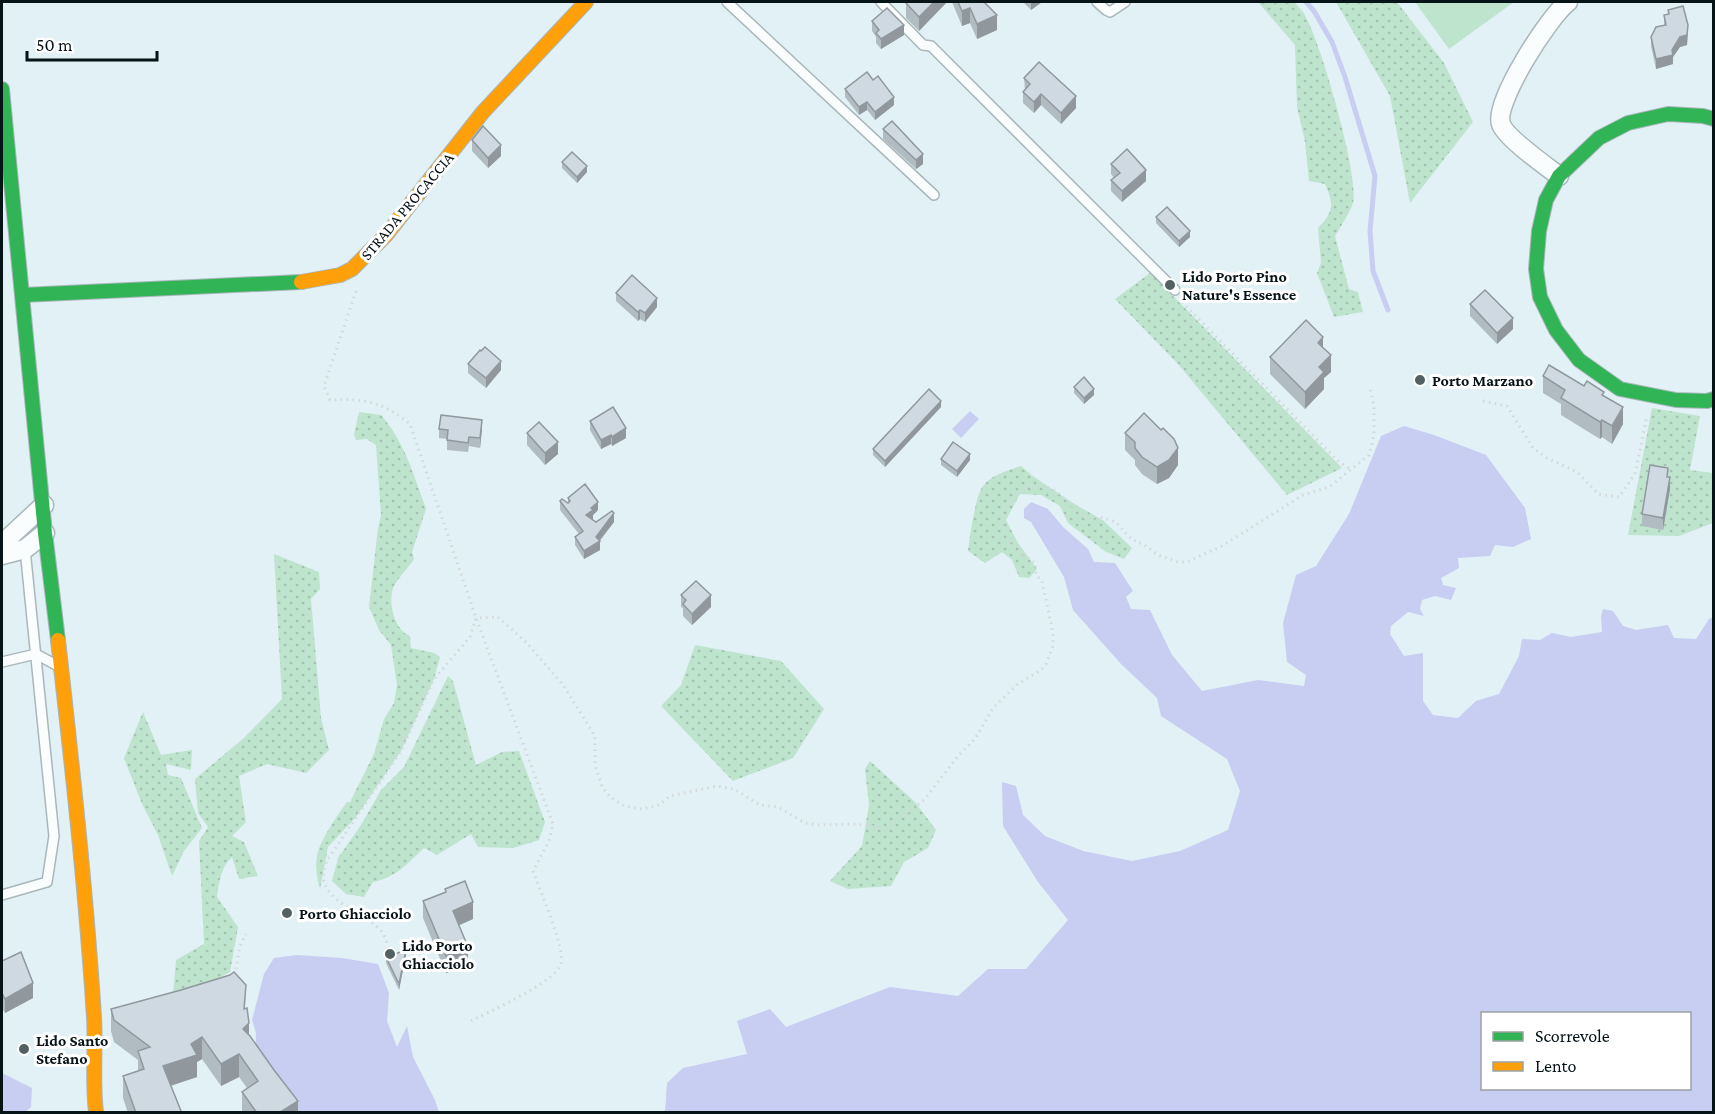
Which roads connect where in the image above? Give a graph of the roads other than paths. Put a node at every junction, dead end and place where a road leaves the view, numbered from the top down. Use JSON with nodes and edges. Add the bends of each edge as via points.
{"nodes":[{"id":1,"x":586,"y":2,"type":"edge"},
{"id":2,"x":727,"y":2,"type":"edge"},
{"id":3,"x":881,"y":2,"type":"edge"},
{"id":4,"x":1097,"y":2,"type":"edge"},
{"id":5,"x":1125,"y":2,"type":"edge"},
{"id":6,"x":1568,"y":2,"type":"edge"},
{"id":7,"x":2,"y":89,"type":"edge"},
{"id":8,"x":1713,"y":119,"type":"edge"},
{"id":9,"x":1559,"y":176,"type":"junction"},
{"id":10,"x":934,"y":195,"type":"dead end"},
{"id":11,"x":1175,"y":290,"type":"road end"},
{"id":12,"x":23,"y":295,"type":"junction"},
{"id":13,"x":1713,"y":399,"type":"edge"},
{"id":14,"x":44,"y":505,"type":"junction"},
{"id":15,"x":45,"y":533,"type":"junction"},
{"id":16,"x":2,"y":544,"type":"edge"},
{"id":17,"x":26,"y":549,"type":"junction"},
{"id":18,"x":2,"y":555,"type":"edge"},
{"id":19,"x":36,"y":654,"type":"junction"},
{"id":20,"x":2,"y":662,"type":"edge"},
{"id":21,"x":61,"y":668,"type":"junction"},
{"id":22,"x":2,"y":895,"type":"edge"},
{"id":23,"x":96,"y":1113,"type":"edge"}],
"edges":[{"from":1,"to":12,"type":"street","name":"STRADA PROCACCIA","via":[[483,112],[386,236],[352,269],[298,284]]},
{"from":2,"to":10,"type":"lane"},
{"from":3,"to":11,"type":"lane","via":[[923,45],[931,46]]},
{"from":4,"to":5,"type":"lane","via":[[1110,12]]},
{"from":6,"to":9,"type":"street","via":[[1536,40],[1500,113],[1507,134]]},
{"from":7,"to":12,"type":"street"},
{"from":8,"to":9,"type":"street","via":[[1668,114],[1628,123],[1599,138]]},
{"from":9,"to":13,"type":"street","via":[[1546,200],[1536,269],[1540,297],[1556,330],[1579,360],[1620,389],[1676,400]]},
{"from":12,"to":14,"type":"street"},
{"from":14,"to":15,"type":"street"},
{"from":14,"to":16,"type":"street"},
{"from":15,"to":17,"type":"street"},
{"from":15,"to":21,"type":"street"},
{"from":17,"to":18,"type":"street"},
{"from":17,"to":19,"type":"lane"},
{"from":19,"to":20,"type":"lane"},
{"from":19,"to":21,"type":"lane"},
{"from":19,"to":22,"type":"lane","via":[[54,836],[47,882]]},
{"from":21,"to":23,"type":"street","via":[[93,1007]]}]}
